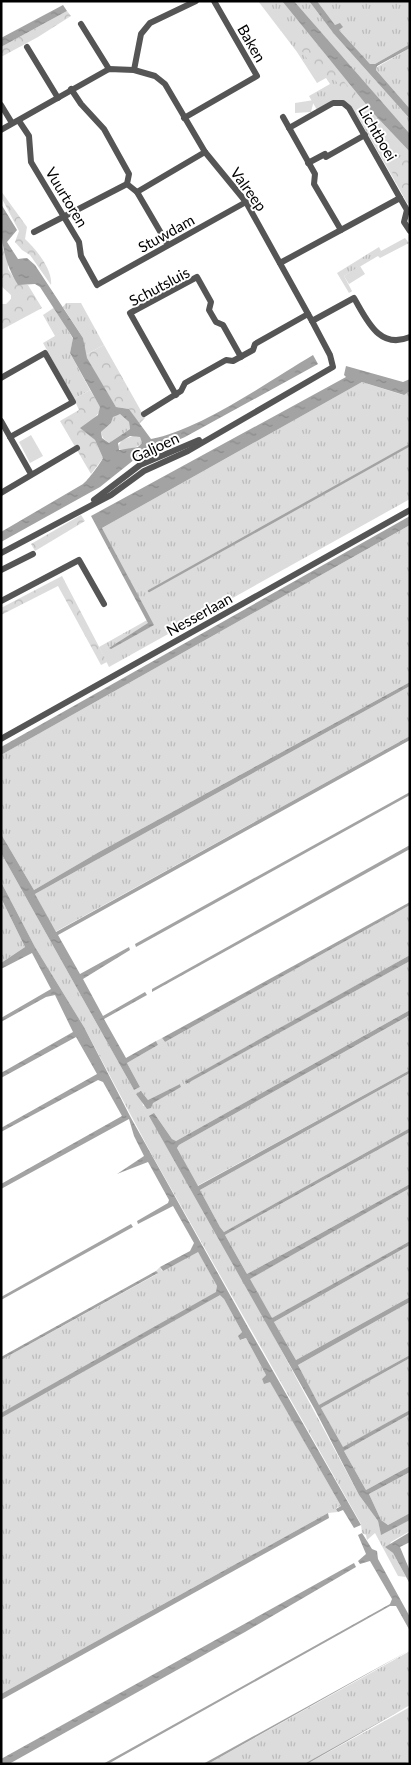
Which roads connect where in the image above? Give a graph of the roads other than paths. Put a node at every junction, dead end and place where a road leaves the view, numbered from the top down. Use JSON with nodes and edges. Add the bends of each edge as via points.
{"nodes":[{"id":1,"x":196,"y":1,"type":"edge"},
{"id":2,"x":214,"y":1,"type":"edge"},
{"id":3,"x":81,"y":24,"type":"dead end"},
{"id":4,"x":27,"y":47,"type":"dead end"},
{"id":5,"x":109,"y":69,"type":"junction"},
{"id":6,"x":134,"y":70,"type":"junction"},
{"id":7,"x":71,"y":89,"type":"junction"},
{"id":8,"x":58,"y":98,"type":"junction"},
{"id":9,"x":1,"y":105,"type":"edge"},
{"id":10,"x":282,"y":117,"type":"dead end"},
{"id":11,"x":184,"y":118,"type":"junction"},
{"id":12,"x":20,"y":121,"type":"junction"},
{"id":13,"x":12,"y":123,"type":"junction"},
{"id":14,"x":289,"y":128,"type":"junction"},
{"id":15,"x":1,"y":130,"type":"edge"},
{"id":16,"x":365,"y":135,"type":"junction"},
{"id":17,"x":205,"y":152,"type":"junction"},
{"id":18,"x":308,"y":163,"type":"junction"},
{"id":19,"x":127,"y":184,"type":"junction"},
{"id":20,"x":137,"y":192,"type":"junction"},
{"id":21,"x":400,"y":198,"type":"junction"},
{"id":22,"x":246,"y":202,"type":"junction"},
{"id":23,"x":65,"y":216,"type":"junction"},
{"id":24,"x":341,"y":230,"type":"junction"},
{"id":25,"x":410,"y":231,"type":"edge"},
{"id":26,"x":34,"y":232,"type":"dead end"},
{"id":27,"x":168,"y":245,"type":"junction"},
{"id":28,"x":280,"y":263,"type":"junction"},
{"id":29,"x":97,"y":285,"type":"joint"},
{"id":30,"x":308,"y":314,"type":"junction"},
{"id":31,"x":312,"y":321,"type":"junction"},
{"id":32,"x":410,"y":337,"type":"edge"},
{"id":33,"x":241,"y":357,"type":"junction"},
{"id":34,"x":333,"y":367,"type":"joint"},
{"id":35,"x":1,"y":378,"type":"edge"},
{"id":36,"x":176,"y":395,"type":"junction"},
{"id":37,"x":144,"y":414,"type":"dead end"},
{"id":38,"x":1,"y":421,"type":"edge"},
{"id":39,"x":10,"y":437,"type":"junction"},
{"id":40,"x":77,"y":448,"type":"dead end"},
{"id":41,"x":31,"y":474,"type":"junction"},
{"id":42,"x":1,"y":493,"type":"edge"},
{"id":43,"x":410,"y":510,"type":"edge"},
{"id":44,"x":1,"y":553,"type":"edge"},
{"id":45,"x":33,"y":554,"type":"dead end"},
{"id":46,"x":1,"y":570,"type":"edge"},
{"id":47,"x":1,"y":601,"type":"edge"},
{"id":48,"x":104,"y":604,"type":"dead end"},
{"id":49,"x":1,"y":739,"type":"edge"}],
"edges":[{"from":1,"to":6,"type":"street","via":[[150,23],[142,34]]},
{"from":2,"to":11,"type":"street","name":"Baken","via":[[257,76]]},
{"from":3,"to":5,"type":"street"},
{"from":4,"to":8,"type":"street"},
{"from":5,"to":6,"type":"street","name":"Valreep"},
{"from":5,"to":7,"type":"street"},
{"from":6,"to":11,"type":"street","name":"Valreep","via":[[155,76],[165,84]]},
{"from":7,"to":8,"type":"street"},
{"from":7,"to":19,"type":"street","via":[[104,129],[129,174]]},
{"from":8,"to":12,"type":"street"},
{"from":9,"to":13,"type":"street"},
{"from":10,"to":14,"type":"street"},
{"from":11,"to":17,"type":"street","name":"Valreep"},
{"from":12,"to":13,"type":"street"},
{"from":12,"to":23,"type":"street","name":"Vuurtoren","via":[[29,136],[31,162]]},
{"from":13,"to":15,"type":"street"},
{"from":14,"to":16,"type":"street","name":"Lichtboei","via":[[333,103],[343,103]]},
{"from":14,"to":18,"type":"street"},
{"from":16,"to":18,"type":"street","via":[[326,157],[325,154]]},
{"from":16,"to":21,"type":"street","name":"Lichtboei"},
{"from":17,"to":20,"type":"street"},
{"from":17,"to":22,"type":"street","name":"Valreep"},
{"from":18,"to":24,"type":"street","via":[[315,174],[314,184]]},
{"from":19,"to":20,"type":"street"},
{"from":19,"to":23,"type":"street"},
{"from":20,"to":27,"type":"street"},
{"from":21,"to":24,"type":"street"},
{"from":21,"to":25,"type":"street","name":"Lichtboei","via":[[407,210],[404,222]]},
{"from":22,"to":27,"type":"street","name":"Stuwdam"},
{"from":22,"to":28,"type":"street","name":"Valreep"},
{"from":23,"to":26,"type":"street"},
{"from":23,"to":29,"type":"street","name":"Vuurtoren"},
{"from":24,"to":28,"type":"street"},
{"from":27,"to":29,"type":"street","name":"Stuwdam"},
{"from":28,"to":30,"type":"street","name":"Valreep"},
{"from":30,"to":31,"type":"street","name":"Valreep"},
{"from":30,"to":33,"type":"street","via":[[255,344],[253,350]]},
{"from":31,"to":32,"type":"street","via":[[354,298],[372,328],[382,337],[398,342]]},
{"from":31,"to":34,"type":"street","name":"Valreep"},
{"from":33,"to":36,"type":"street","via":[[226,360],[185,383]]},
{"from":33,"to":36,"type":"street","name":"Schutsluis","via":[[223,324],[213,317],[211,302],[197,277],[130,313]]},
{"from":34,"to":44,"type":"street","name":"Galjoen","via":[[219,431],[140,465],[82,509]]},
{"from":35,"to":39,"type":"street","via":[[45,353],[73,402]]},
{"from":36,"to":37,"type":"street"},
{"from":38,"to":39,"type":"street"},
{"from":39,"to":41,"type":"street"},
{"from":40,"to":41,"type":"street"},
{"from":41,"to":42,"type":"street"},
{"from":43,"to":49,"type":"street","name":"Nesserlaan"},
{"from":45,"to":46,"type":"street"},
{"from":47,"to":48,"type":"street","via":[[79,560]]}]}
